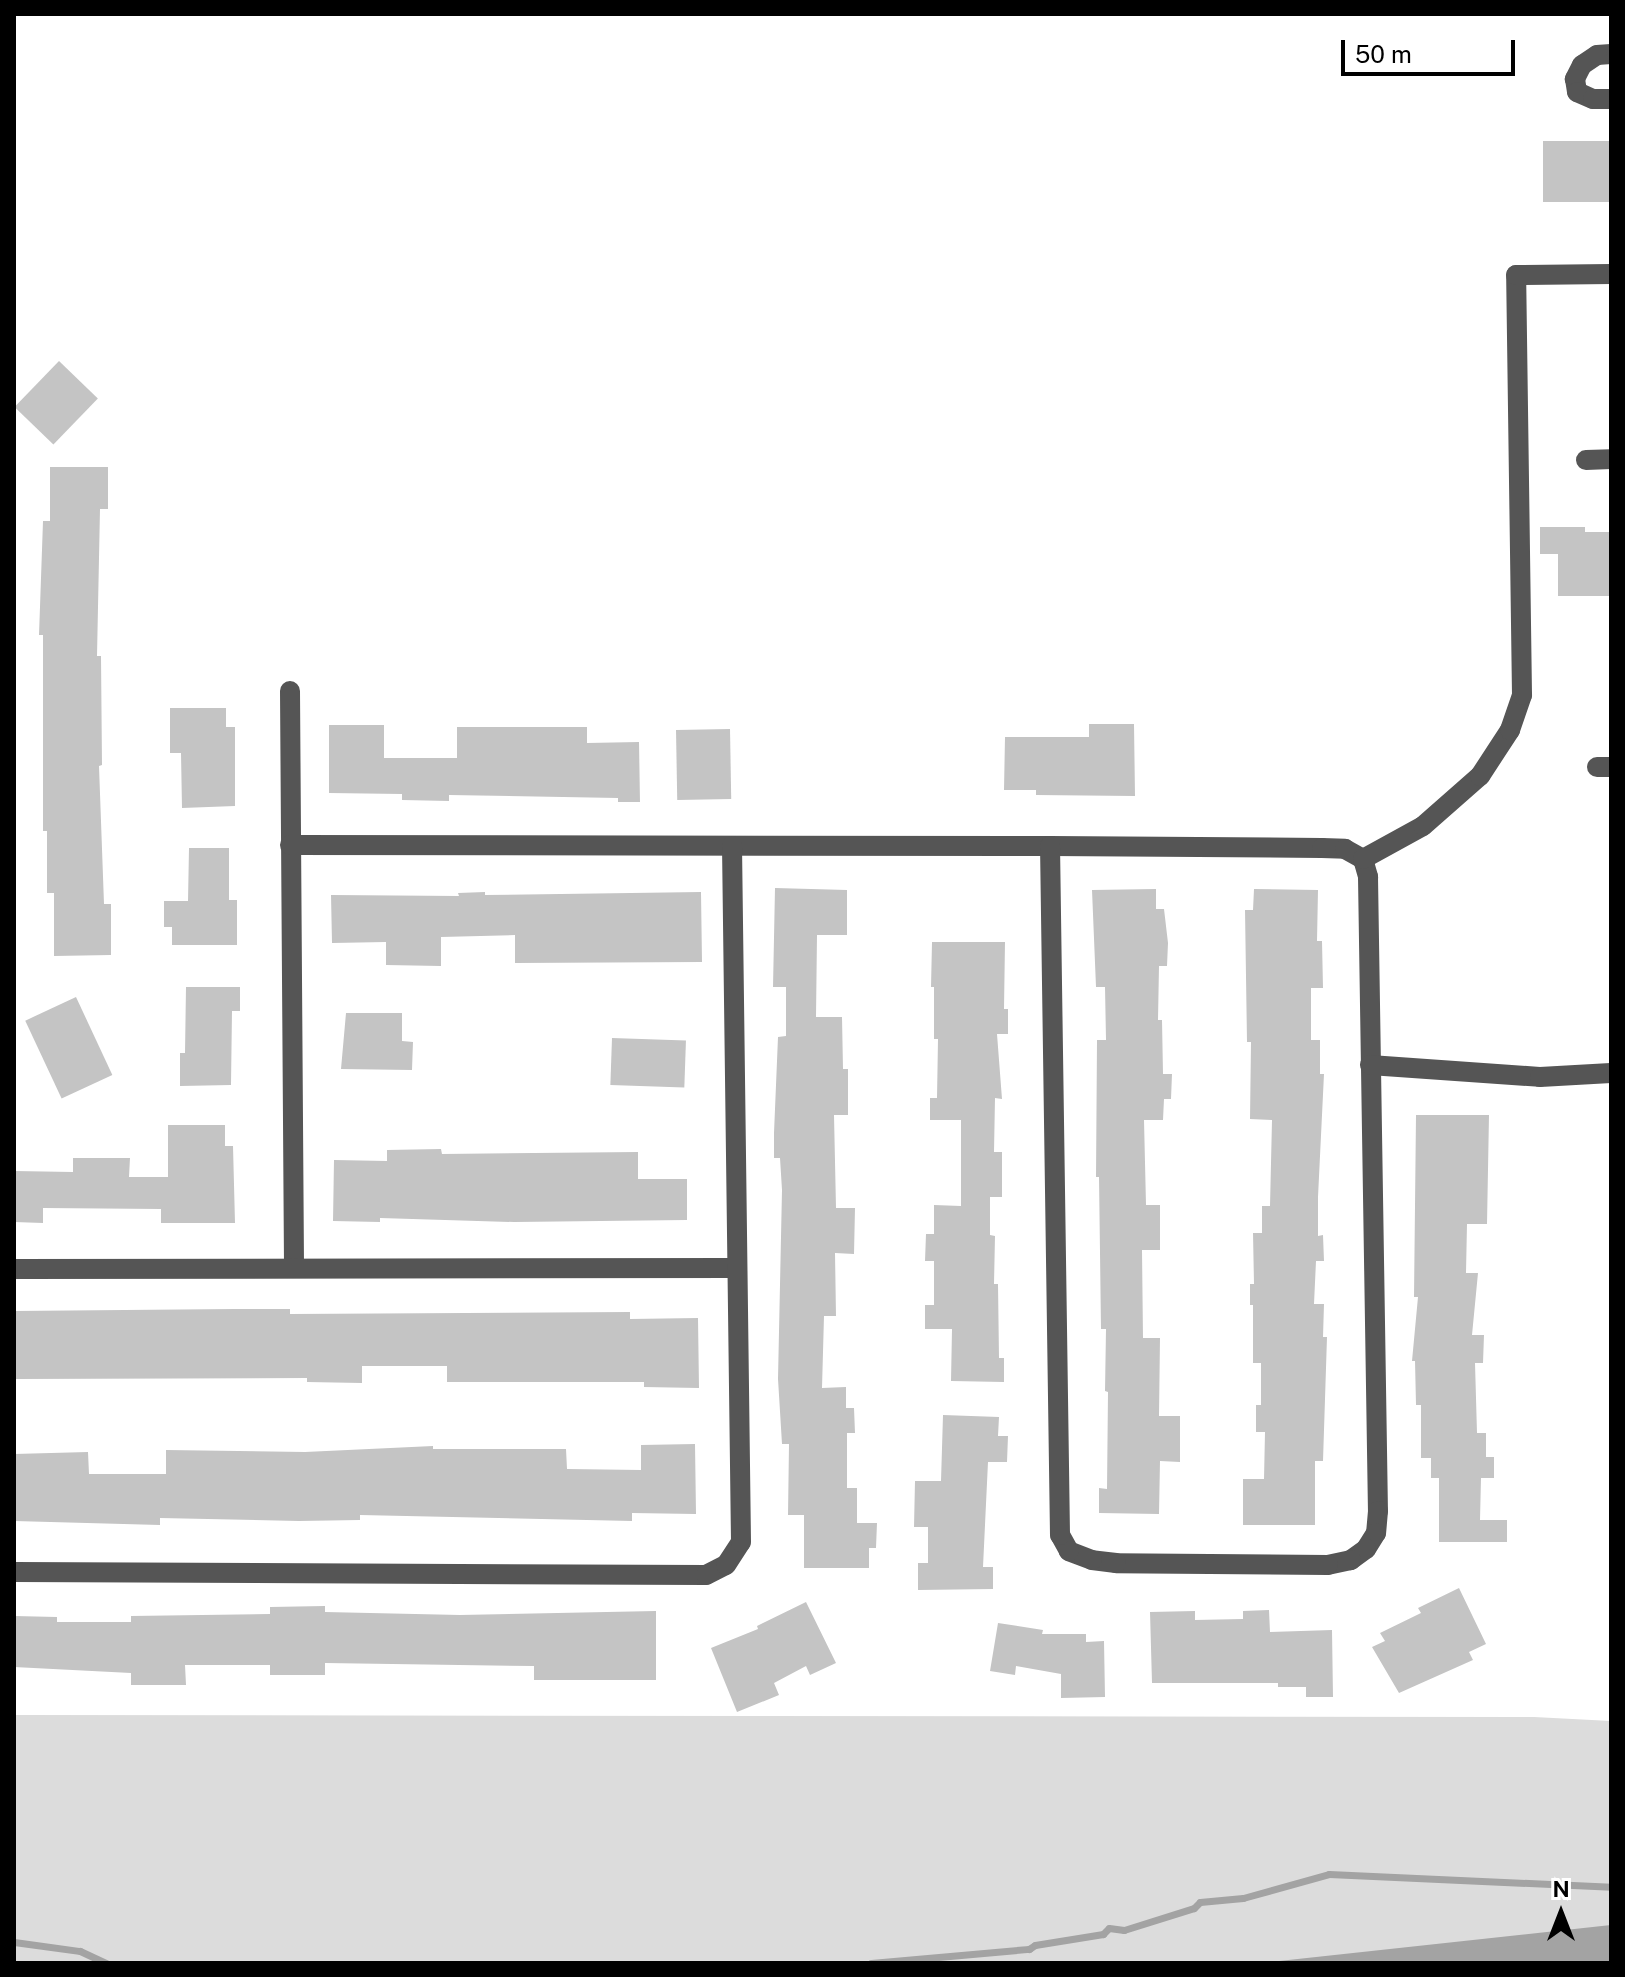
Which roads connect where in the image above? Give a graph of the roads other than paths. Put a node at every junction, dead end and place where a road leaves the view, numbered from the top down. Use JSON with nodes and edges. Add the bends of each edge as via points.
{"nodes":[{"id":1,"x":1611,"y":54,"type":"edge"},
{"id":2,"x":1611,"y":99,"type":"edge"},
{"id":3,"x":1611,"y":274,"type":"edge"},
{"id":4,"x":1611,"y":459,"type":"edge"},
{"id":5,"x":1586,"y":460,"type":"dead end"},
{"id":6,"x":290,"y":691,"type":"dead end"},
{"id":7,"x":290,"y":845,"type":"junction"},
{"id":8,"x":732,"y":846,"type":"junction"},
{"id":9,"x":1050,"y":846,"type":"junction"},
{"id":10,"x":1363,"y":859,"type":"junction"},
{"id":11,"x":1370,"y":1065,"type":"junction"},
{"id":12,"x":1611,"y":1073,"type":"edge"},
{"id":13,"x":294,"y":1268,"type":"junction"},
{"id":14,"x":735,"y":1268,"type":"junction"},
{"id":15,"x":14,"y":1269,"type":"edge"},
{"id":16,"x":14,"y":1572,"type":"edge"}],
"edges":[{"from":1,"to":2,"type":"street","via":[[1597,55],[1582,65],[1575,79],[1577,92]]},
{"from":3,"to":10,"type":"street","via":[[1516,275],[1522,695],[1510,730],[1480,776],[1423,826]]},
{"from":4,"to":5,"type":"street"},
{"from":6,"to":7,"type":"street"},
{"from":7,"to":8,"type":"street"},
{"from":7,"to":13,"type":"street"},
{"from":8,"to":9,"type":"street"},
{"from":8,"to":14,"type":"street"},
{"from":9,"to":10,"type":"street","via":[[1322,848],[1345,849]]},
{"from":9,"to":11,"type":"street","via":[[1057,1513],[1069,1551],[1116,1563],[1328,1565],[1351,1560],[1376,1533]]},
{"from":10,"to":11,"type":"street","via":[[1368,877]]},
{"from":11,"to":12,"type":"street","via":[[1540,1077]]},
{"from":13,"to":14,"type":"street"},
{"from":13,"to":15,"type":"street"},
{"from":14,"to":16,"type":"street","via":[[741,1542],[726,1565],[706,1575]]}]}
